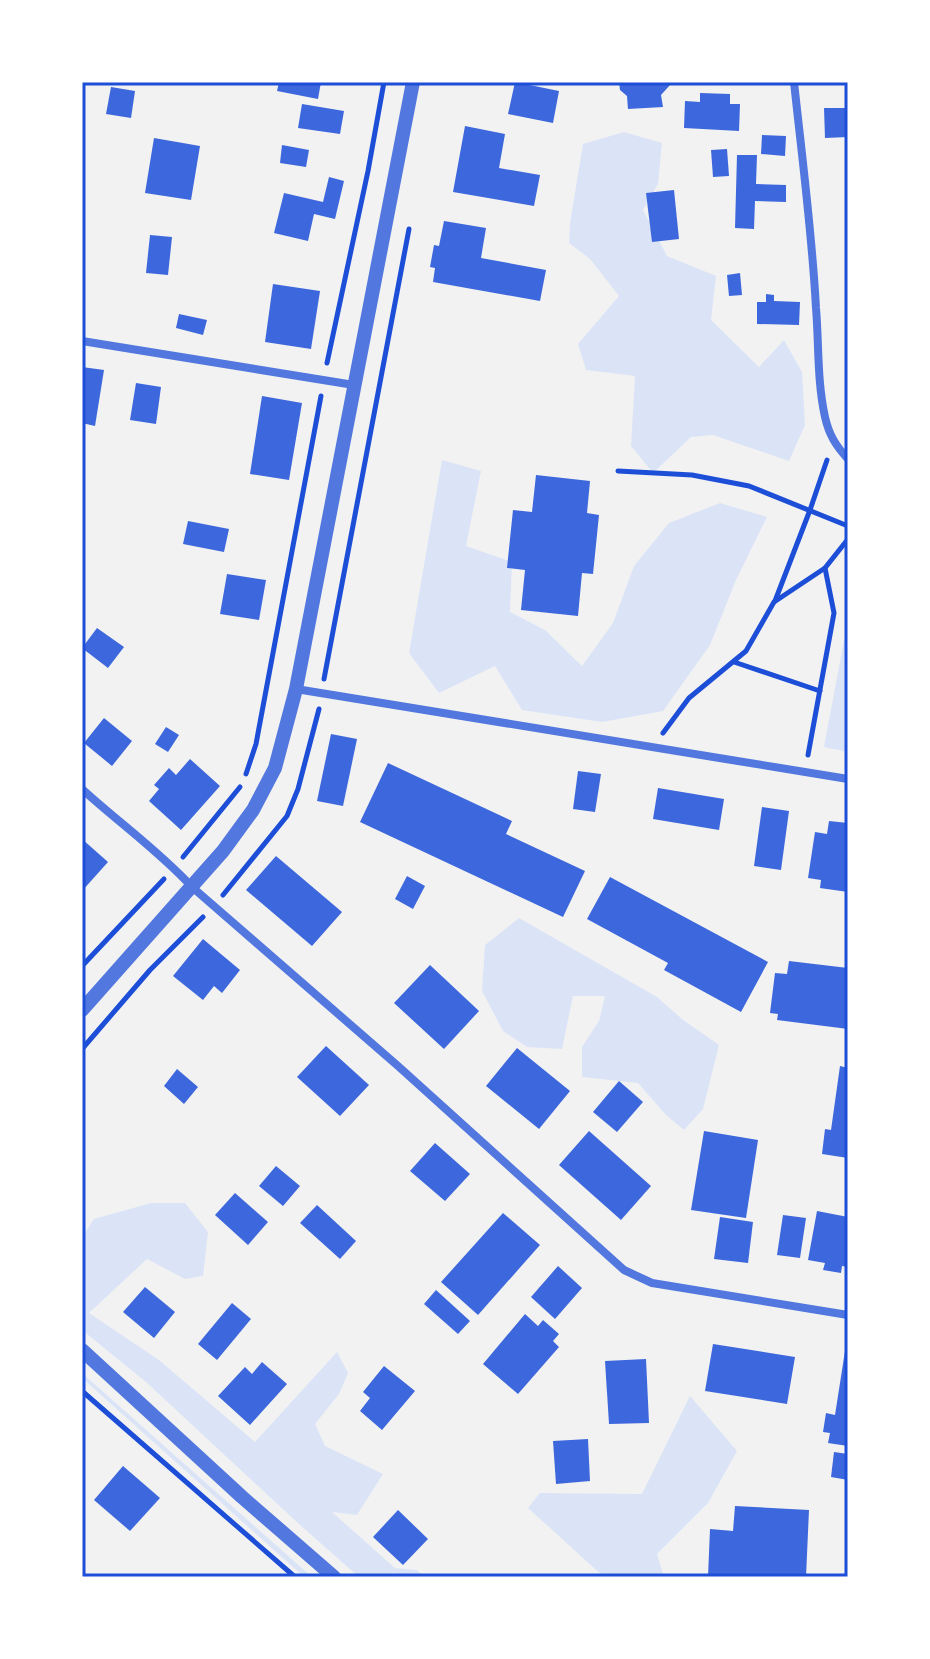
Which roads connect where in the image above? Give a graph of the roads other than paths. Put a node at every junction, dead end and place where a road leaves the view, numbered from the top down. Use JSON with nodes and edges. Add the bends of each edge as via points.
{"nodes":[{"id":1,"x":413,"y":82,"type":"edge"},
{"id":2,"x":794,"y":82,"type":"edge"},
{"id":3,"x":82,"y":341,"type":"edge"},
{"id":4,"x":354,"y":385,"type":"junction"},
{"id":5,"x":848,"y":459,"type":"edge"},
{"id":6,"x":296,"y":689,"type":"junction"},
{"id":7,"x":848,"y":779,"type":"edge"},
{"id":8,"x":82,"y":789,"type":"edge"},
{"id":9,"x":192,"y":887,"type":"junction"},
{"id":10,"x":82,"y":1010,"type":"edge"},
{"id":11,"x":848,"y":1315,"type":"edge"},
{"id":12,"x":82,"y":1350,"type":"edge"},
{"id":13,"x":334,"y":1577,"type":"edge"}],
"edges":[{"from":1,"to":4,"type":"street"},
{"from":2,"to":5,"type":"street","via":[[825,417],[833,444]]},
{"from":3,"to":4,"type":"street"},
{"from":4,"to":6,"type":"street"},
{"from":6,"to":7,"type":"street"},
{"from":6,"to":9,"type":"street","via":[[275,768],[253,810]]},
{"from":8,"to":9,"type":"street"},
{"from":9,"to":10,"type":"street"},
{"from":9,"to":11,"type":"street","via":[[624,1270],[652,1283]]},
{"from":12,"to":13,"type":"street"}]}
